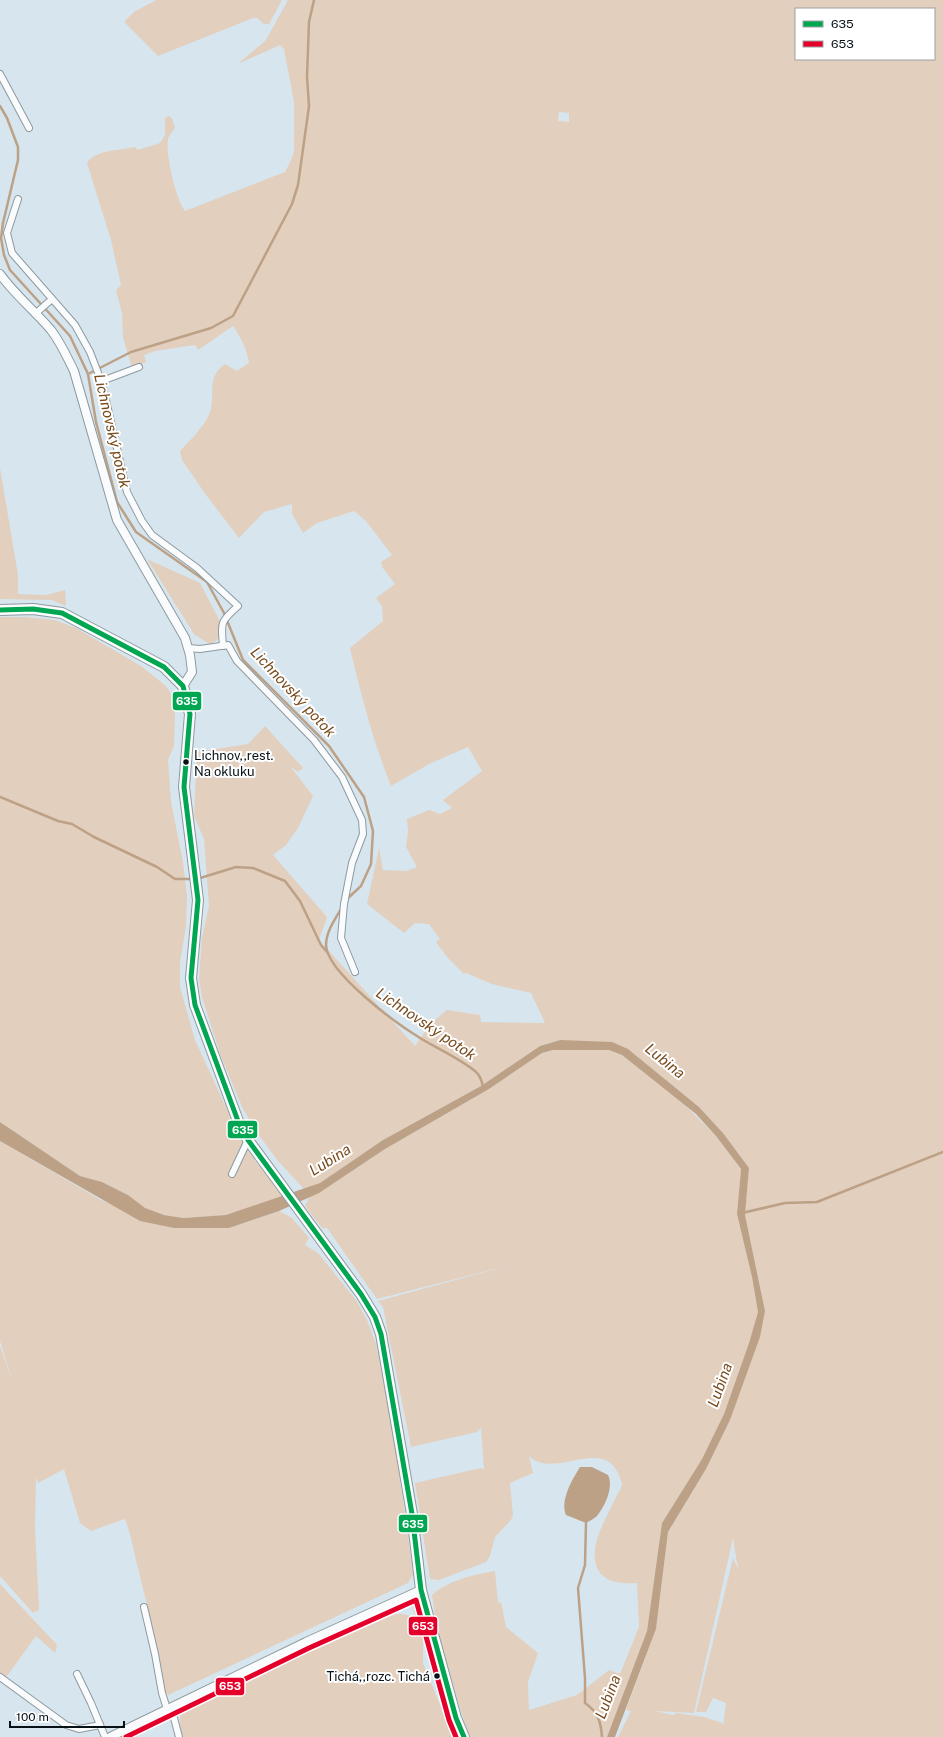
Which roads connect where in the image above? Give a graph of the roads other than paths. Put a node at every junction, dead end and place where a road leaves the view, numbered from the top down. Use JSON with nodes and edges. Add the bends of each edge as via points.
{"nodes":[{"id":1,"x":0,"y":74,"type":"edge"},
{"id":2,"x":30,"y":128,"type":"dead end"},
{"id":3,"x":18,"y":199,"type":"dead end"},
{"id":4,"x":0,"y":274,"type":"edge"},
{"id":5,"x":50,"y":301,"type":"junction"},
{"id":6,"x":37,"y":313,"type":"junction"},
{"id":7,"x":139,"y":367,"type":"dead end"},
{"id":8,"x":101,"y":377,"type":"junction"},
{"id":9,"x":0,"y":610,"type":"edge"},
{"id":10,"x":223,"y":646,"type":"junction"},
{"id":11,"x":188,"y":648,"type":"junction"},
{"id":12,"x":183,"y":686,"type":"junction"},
{"id":13,"x":355,"y":972,"type":"dead end"},
{"id":14,"x":248,"y":1140,"type":"junction"},
{"id":15,"x":232,"y":1174,"type":"dead end"},
{"id":16,"x":421,"y":1590,"type":"junction"},
{"id":17,"x":144,"y":1607,"type":"dead end"},
{"id":18,"x":77,"y":1674,"type":"dead end"},
{"id":19,"x":0,"y":1677,"type":"edge"},
{"id":20,"x":167,"y":1709,"type":"junction"},
{"id":21,"x":100,"y":1725,"type":"junction"},
{"id":22,"x":105,"y":1737,"type":"edge"},
{"id":23,"x":110,"y":1737,"type":"edge"},
{"id":24,"x":179,"y":1737,"type":"edge"},
{"id":25,"x":464,"y":1737,"type":"edge"}],
"edges":[{"from":1,"to":2,"type":"street"},
{"from":3,"to":5,"type":"street","via":[[7,234],[12,253]]},
{"from":4,"to":6,"type":"street"},
{"from":5,"to":6,"type":"street"},
{"from":5,"to":8,"type":"street","via":[[75,326]]},
{"from":6,"to":11,"type":"street","via":[[65,350],[74,371],[117,520],[174,616]]},
{"from":7,"to":8,"type":"street"},
{"from":8,"to":10,"type":"street","via":[[127,492],[142,521],[152,535],[197,568],[238,606],[223,620]]},
{"from":9,"to":12,"type":"main road","via":[[33,609],[62,613],[164,667]]},
{"from":10,"to":11,"type":"street"},
{"from":10,"to":13,"type":"street","via":[[228,645],[237,661],[314,740],[342,777],[362,820],[363,834],[352,863],[341,938]]},
{"from":11,"to":12,"type":"street","via":[[192,672]]},
{"from":12,"to":14,"type":"main road","via":[[190,714],[184,787],[198,900],[191,978],[195,1005],[238,1121]]},
{"from":14,"to":15,"type":"street"},
{"from":14,"to":16,"type":"main road","via":[[361,1294],[375,1317],[381,1334],[412,1514]]},
{"from":16,"to":20,"type":"street"},
{"from":16,"to":25,"type":"main road","via":[[456,1718]]},
{"from":17,"to":20,"type":"street"},
{"from":18,"to":21,"type":"street"},
{"from":19,"to":21,"type":"street","via":[[66,1724],[79,1729]]},
{"from":20,"to":23,"type":"street"},
{"from":20,"to":24,"type":"street","via":[[174,1718]]},
{"from":21,"to":22,"type":"street"}]}
